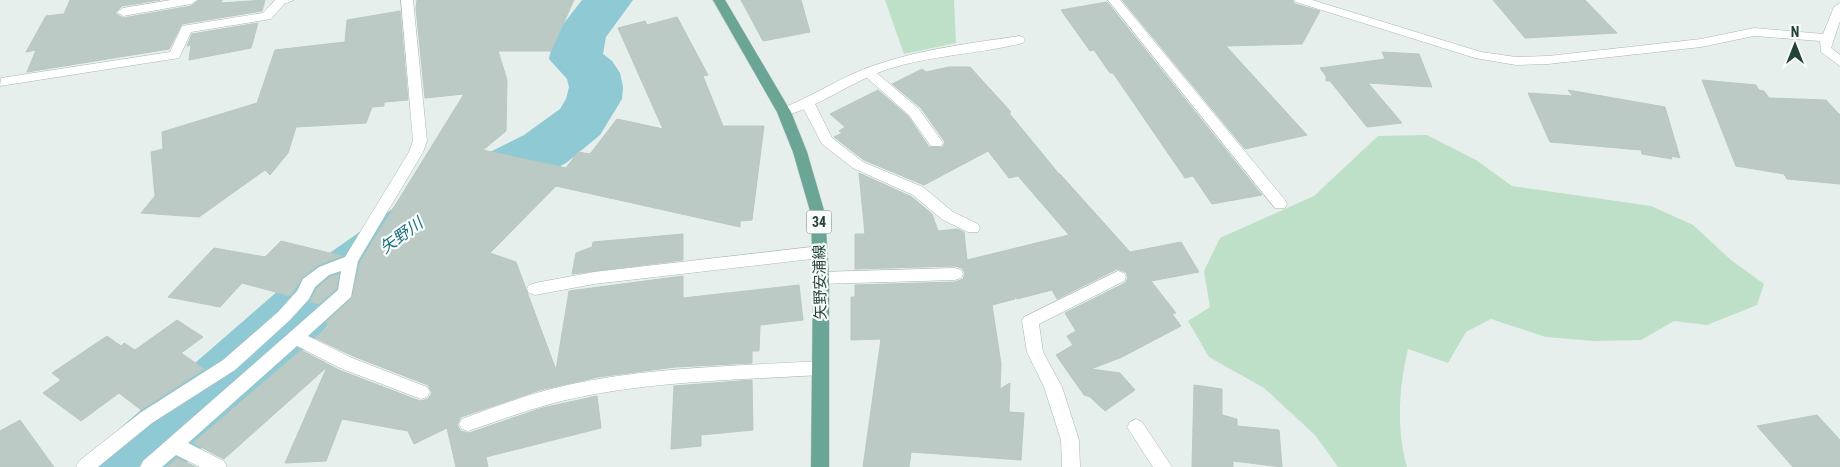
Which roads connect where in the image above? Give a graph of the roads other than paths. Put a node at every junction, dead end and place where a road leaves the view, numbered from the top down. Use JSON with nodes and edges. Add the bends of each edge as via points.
{"nodes":[{"id":1,"x":191,"y":0,"type":"edge"},
{"id":2,"x":288,"y":0,"type":"edge"},
{"id":3,"x":407,"y":0,"type":"edge"},
{"id":4,"x":719,"y":0,"type":"edge"},
{"id":5,"x":1114,"y":0,"type":"edge"},
{"id":6,"x":1300,"y":0,"type":"edge"},
{"id":7,"x":1840,"y":7,"type":"edge"},
{"id":8,"x":123,"y":12,"type":"dead end"},
{"id":9,"x":1827,"y":38,"type":"junction"},
{"id":10,"x":1019,"y":40,"type":"dead end"},
{"id":11,"x":1840,"y":62,"type":"edge"},
{"id":12,"x":868,"y":72,"type":"junction"},
{"id":13,"x":1,"y":82,"type":"dead end"},
{"id":14,"x":808,"y":104,"type":"junction"},
{"id":15,"x":784,"y":112,"type":"junction"},
{"id":16,"x":936,"y":143,"type":"dead end"},
{"id":17,"x":1280,"y":204,"type":"dead end"},
{"id":18,"x":973,"y":228,"type":"dead end"},
{"id":19,"x":820,"y":252,"type":"junction"},
{"id":20,"x":350,"y":261,"type":"junction"},
{"id":21,"x":955,"y":274,"type":"dead end"},
{"id":22,"x":1118,"y":277,"type":"dead end"},
{"id":23,"x":821,"y":278,"type":"junction"},
{"id":24,"x":535,"y":289,"type":"dead end"},
{"id":25,"x":295,"y":337,"type":"junction"},
{"id":26,"x":821,"y":368,"type":"junction"},
{"id":27,"x":421,"y":392,"type":"dead end"},
{"id":28,"x":468,"y":424,"type":"dead end"},
{"id":29,"x":1136,"y":427,"type":"dead end"},
{"id":30,"x":174,"y":445,"type":"junction"},
{"id":31,"x":85,"y":467,"type":"edge"},
{"id":32,"x":149,"y":467,"type":"edge"},
{"id":33,"x":218,"y":467,"type":"edge"},
{"id":34,"x":820,"y":467,"type":"edge"},
{"id":35,"x":1072,"y":467,"type":"edge"},
{"id":36,"x":1163,"y":467,"type":"edge"}],
"edges":[{"from":1,"to":8,"type":"street"},
{"from":2,"to":13,"type":"street","via":[[280,1],[267,16],[186,29],[175,55]]},
{"from":3,"to":20,"type":"street","via":[[420,141]]},
{"from":4,"to":15,"type":"main road","name":"矢野安浦線","number":"34"},
{"from":5,"to":17,"type":"street"},
{"from":6,"to":9,"type":"street","via":[[1480,55],[1516,61],[1701,43],[1754,32]]},
{"from":7,"to":9,"type":"street"},
{"from":9,"to":11,"type":"street","via":[[1825,49]]},
{"from":10,"to":12,"type":"street","via":[[957,50]]},
{"from":12,"to":14,"type":"street"},
{"from":12,"to":16,"type":"street","via":[[914,112]]},
{"from":14,"to":15,"type":"street"},
{"from":14,"to":18,"type":"street","via":[[827,141],[858,165],[918,191],[948,216]]},
{"from":15,"to":19,"type":"main road","name":"矢野安浦線","number":"34","via":[[800,152],[818,214]]},
{"from":19,"to":23,"type":"main road","name":"矢野安浦線","number":"34"},
{"from":19,"to":24,"type":"street","via":[[594,278]]},
{"from":20,"to":25,"type":"street","via":[[345,293]]},
{"from":20,"to":31,"type":"street","via":[[324,271],[309,283],[284,316],[229,365],[146,418]]},
{"from":21,"to":23,"type":"street"},
{"from":22,"to":35,"type":"street","via":[[1030,321],[1035,352],[1053,387],[1070,440]]},
{"from":23,"to":26,"type":"main road","name":"矢野安浦線","number":"34"},
{"from":25,"to":27,"type":"street","via":[[346,363]]},
{"from":25,"to":30,"type":"street"},
{"from":26,"to":28,"type":"street","via":[[612,384],[532,401]]},
{"from":26,"to":34,"type":"main road","name":"矢野安浦線","number":"34"},
{"from":29,"to":36,"type":"street"},
{"from":30,"to":32,"type":"street"},
{"from":30,"to":33,"type":"street"}]}
